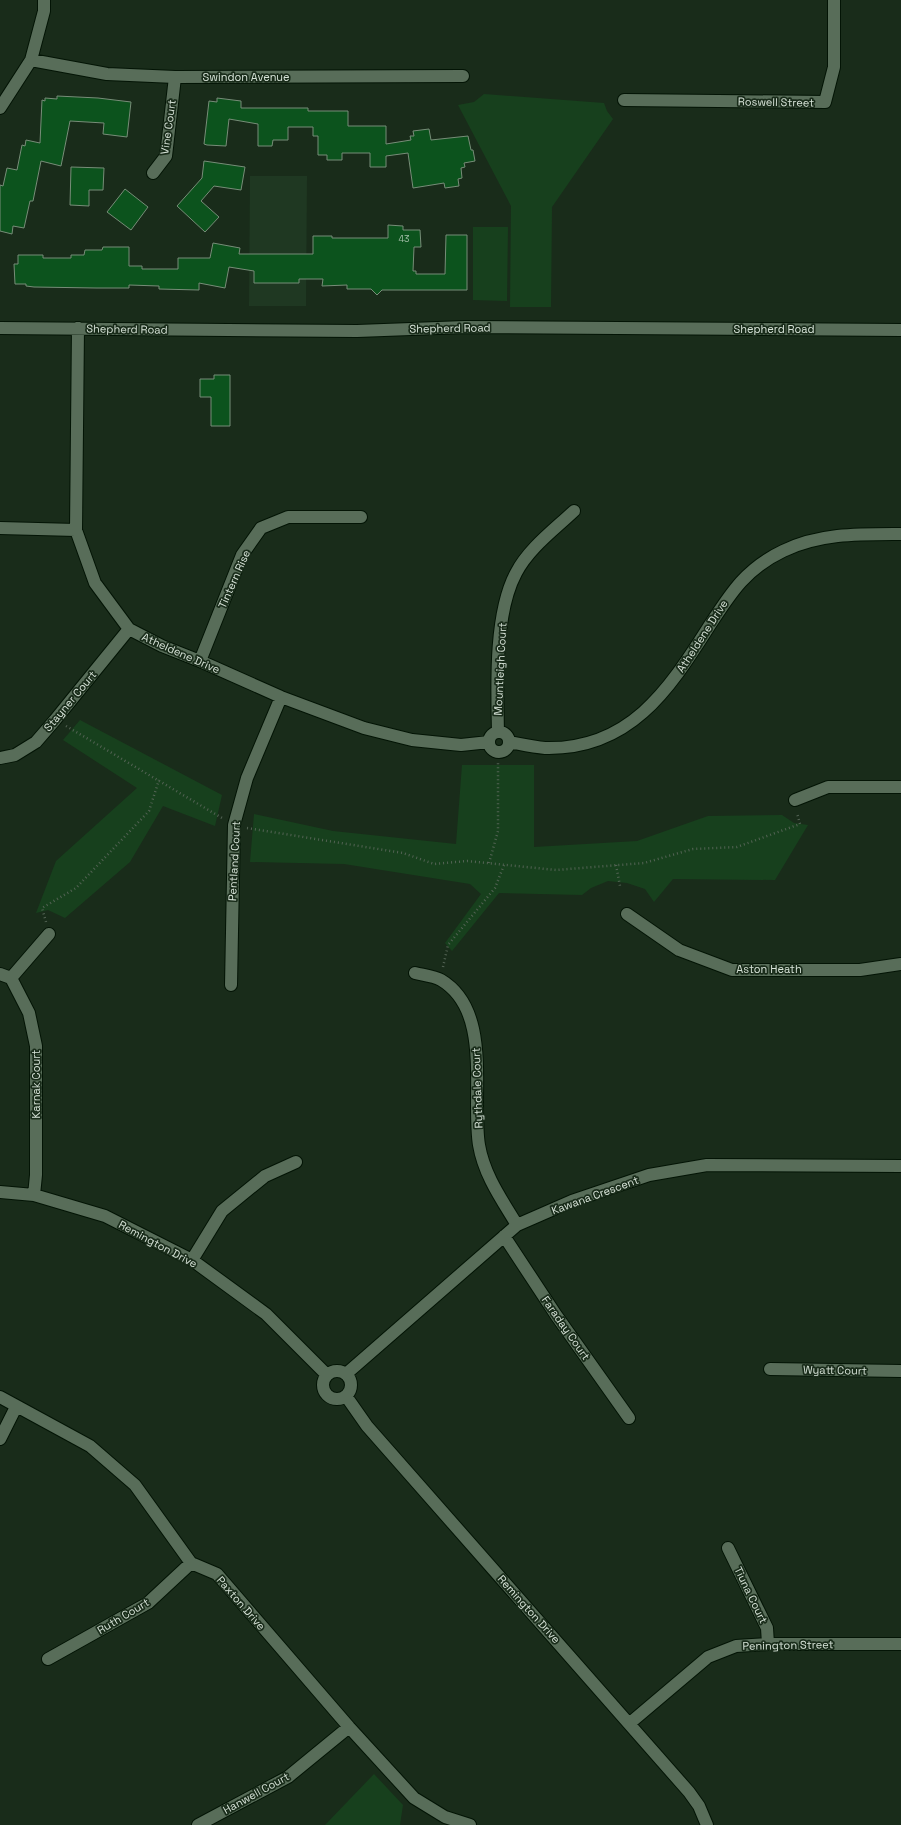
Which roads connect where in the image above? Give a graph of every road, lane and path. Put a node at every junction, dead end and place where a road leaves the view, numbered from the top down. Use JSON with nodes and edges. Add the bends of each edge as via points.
{"nodes":[{"id":1,"x":44,"y":0,"type":"edge"},
{"id":2,"x":834,"y":0,"type":"edge"},
{"id":3,"x":31,"y":60,"type":"junction"},
{"id":4,"x":462,"y":76,"type":"dead end"},
{"id":5,"x":175,"y":77,"type":"junction"},
{"id":6,"x":624,"y":100,"type":"dead end"},
{"id":7,"x":0,"y":108,"type":"edge"},
{"id":8,"x":153,"y":173,"type":"dead end"},
{"id":9,"x":0,"y":328,"type":"edge"},
{"id":10,"x":78,"y":328,"type":"junction"},
{"id":11,"x":901,"y":330,"type":"edge"},
{"id":12,"x":574,"y":511,"type":"dead end"},
{"id":13,"x":361,"y":517,"type":"dead end"},
{"id":14,"x":0,"y":528,"type":"edge"},
{"id":15,"x":76,"y":530,"type":"junction"},
{"id":16,"x":901,"y":534,"type":"edge"},
{"id":17,"x":129,"y":629,"type":"junction"},
{"id":18,"x":200,"y":661,"type":"junction"},
{"id":19,"x":281,"y":697,"type":"junction"},
{"id":20,"x":55,"y":720,"type":"junction"},
{"id":21,"x":498,"y":732,"type":"junction"},
{"id":22,"x":489,"y":742,"type":"junction"},
{"id":23,"x":509,"y":742,"type":"junction"},
{"id":24,"x":0,"y":758,"type":"edge"},
{"id":25,"x":498,"y":762,"type":"dead end"},
{"id":26,"x":159,"y":780,"type":"junction"},
{"id":27,"x":901,"y":787,"type":"edge"},
{"id":28,"x":795,"y":800,"type":"joint"},
{"id":29,"x":234,"y":825,"type":"junction"},
{"id":30,"x":489,"y":863,"type":"junction"},
{"id":31,"x":504,"y":865,"type":"junction"},
{"id":32,"x":616,"y":865,"type":"junction"},
{"id":33,"x":620,"y":886,"type":"dead end"},
{"id":34,"x":627,"y":914,"type":"dead end"},
{"id":35,"x":49,"y":934,"type":"joint"},
{"id":36,"x":901,"y":964,"type":"edge"},
{"id":37,"x":415,"y":973,"type":"dead end"},
{"id":38,"x":6,"y":976,"type":"edge"},
{"id":39,"x":440,"y":979,"type":"junction"},
{"id":40,"x":231,"y":985,"type":"dead end"},
{"id":41,"x":296,"y":1162,"type":"dead end"},
{"id":42,"x":901,"y":1166,"type":"edge"},
{"id":43,"x":0,"y":1192,"type":"edge"},
{"id":44,"x":34,"y":1195,"type":"junction"},
{"id":45,"x":517,"y":1225,"type":"junction"},
{"id":46,"x":504,"y":1236,"type":"junction"},
{"id":47,"x":192,"y":1260,"type":"junction"},
{"id":48,"x":770,"y":1369,"type":"dead end"},
{"id":49,"x":901,"y":1371,"type":"edge"},
{"id":50,"x":346,"y":1374,"type":"junction"},
{"id":51,"x":327,"y":1375,"type":"junction"},
{"id":52,"x":346,"y":1396,"type":"junction"},
{"id":53,"x":0,"y":1397,"type":"edge"},
{"id":54,"x":16,"y":1407,"type":"junction"},
{"id":55,"x":629,"y":1418,"type":"dead end"},
{"id":56,"x":0,"y":1439,"type":"edge"},
{"id":57,"x":728,"y":1548,"type":"dead end"},
{"id":58,"x":191,"y":1563,"type":"junction"},
{"id":59,"x":768,"y":1644,"type":"junction"},
{"id":60,"x":901,"y":1644,"type":"edge"},
{"id":61,"x":48,"y":1659,"type":"dead end"},
{"id":62,"x":630,"y":1723,"type":"junction"},
{"id":63,"x":349,"y":1728,"type":"junction"},
{"id":64,"x":198,"y":1825,"type":"edge"},
{"id":65,"x":470,"y":1825,"type":"edge"},
{"id":66,"x":707,"y":1825,"type":"edge"}],
"edges":[{"from":1,"to":3,"type":"street","via":[[44,11]]},
{"from":2,"to":6,"type":"street","name":"Roswell Street","via":[[834,67],[825,102]]},
{"from":3,"to":5,"type":"street","name":"Swindon Avenue","via":[[107,74]]},
{"from":3,"to":7,"type":"street"},
{"from":4,"to":5,"type":"street","name":"Swindon Avenue"},
{"from":5,"to":8,"type":"street","name":"Vine Court","via":[[166,156]]},
{"from":9,"to":10,"type":"street","name":"Shepherd Road"},
{"from":10,"to":11,"type":"street","name":"Shepherd Road","via":[[356,331],[464,327]]},
{"from":10,"to":15,"type":"street","name":"Atheldene Drive"},
{"from":12,"to":21,"type":"street","name":"Mountleigh Court","via":[[535,547],[516,573],[506,602],[500,633]]},
{"from":13,"to":18,"type":"street","name":"Tintern Rise","via":[[288,517],[261,528],[242,555]]},
{"from":14,"to":15,"type":"street"},
{"from":15,"to":17,"type":"street","name":"Atheldene Drive","via":[[95,583]]},
{"from":16,"to":23,"type":"street","name":"Atheldene Drive","via":[[827,536],[782,551],[759,565],[725,600],[669,686],[640,716],[617,731],[597,740],[545,748]]},
{"from":17,"to":18,"type":"street","name":"Atheldene Drive"},
{"from":17,"to":20,"type":"street","name":"Stayner Court"},
{"from":18,"to":19,"type":"street","name":"Atheldene Drive"},
{"from":19,"to":22,"type":"street","name":"Atheldene Drive","via":[[364,728],[412,740],[461,745]]},
{"from":19,"to":29,"type":"street","name":"Pentland Court","via":[[247,778]]},
{"from":20,"to":24,"type":"street","name":"Stayner Court","via":[[36,742],[16,755]]},
{"from":20,"to":26,"type":"path"},
{"from":21,"to":22,"type":"street","via":[[491,736]]},
{"from":21,"to":23,"type":"street","via":[[505,734]]},
{"from":22,"to":23,"type":"street","via":[[492,749],[498,752],[504,751]]},
{"from":25,"to":30,"type":"path","via":[[498,831]]},
{"from":26,"to":29,"type":"path"},
{"from":26,"to":35,"type":"path","via":[[149,811],[76,888],[42,908]]},
{"from":27,"to":28,"type":"street","via":[[828,787]]},
{"from":28,"to":32,"type":"path","via":[[800,824],[737,847],[693,849],[644,863]]},
{"from":29,"to":30,"type":"path","via":[[403,853],[434,864],[466,861]]},
{"from":29,"to":40,"type":"street","name":"Pentland Court"},
{"from":30,"to":31,"type":"path"},
{"from":31,"to":32,"type":"path","via":[[556,870]]},
{"from":31,"to":39,"type":"path","via":[[495,888],[448,945]]},
{"from":32,"to":33,"type":"path"},
{"from":34,"to":36,"type":"street","name":"Aston Heath","via":[[679,950],[732,970],[860,970]]},
{"from":35,"to":38,"type":"street","name":"Karnak Court"},
{"from":37,"to":39,"type":"street","name":"Rythdale Court"},
{"from":38,"to":44,"type":"street","name":"Karnak Court","via":[[29,1013],[36,1046]]},
{"from":39,"to":45,"type":"street","name":"Rythdale Court","via":[[455,991],[466,1008],[472,1025],[476,1044],[480,1146],[495,1188]]},
{"from":41,"to":47,"type":"street","via":[[265,1176],[222,1211]]},
{"from":42,"to":45,"type":"street","name":"Kawana Crescent","via":[[707,1165],[649,1175],[572,1201]]},
{"from":43,"to":44,"type":"street","name":"Remington Drive"},
{"from":44,"to":47,"type":"street","name":"Remington Drive","via":[[105,1216]]},
{"from":45,"to":46,"type":"street","name":"Kawana Crescent"},
{"from":46,"to":50,"type":"street","name":"Kawana Crescent"},
{"from":46,"to":55,"type":"street","name":"Faraday Court"},
{"from":47,"to":51,"type":"street","name":"Remington Drive","via":[[266,1314]]},
{"from":48,"to":49,"type":"street","name":"Wyatt Court"},
{"from":50,"to":51,"type":"street","via":[[336,1371]]},
{"from":50,"to":52,"type":"street","via":[[351,1382]]},
{"from":51,"to":52,"type":"street","via":[[323,1384],[326,1393],[337,1399]]},
{"from":52,"to":62,"type":"street","name":"Remington Drive","via":[[378,1438]]},
{"from":53,"to":54,"type":"street"},
{"from":54,"to":56,"type":"street"},
{"from":54,"to":58,"type":"street","via":[[90,1446],[135,1485]]},
{"from":57,"to":59,"type":"street","name":"Tiuna Court","via":[[767,1628]]},
{"from":58,"to":61,"type":"street","name":"Ruth Court","via":[[148,1603]]},
{"from":58,"to":63,"type":"street","name":"Paxton Drive","via":[[216,1574]]},
{"from":59,"to":60,"type":"street","name":"Penington Street"},
{"from":59,"to":62,"type":"street","name":"Penington Street","via":[[736,1646],[708,1656]]},
{"from":62,"to":66,"type":"street","name":"Remington Drive","via":[[700,1806]]},
{"from":63,"to":64,"type":"street","name":"Hanwell Court","via":[[288,1777]]},
{"from":63,"to":65,"type":"street","name":"Paxton Drive","via":[[414,1798],[444,1817]]}]}
